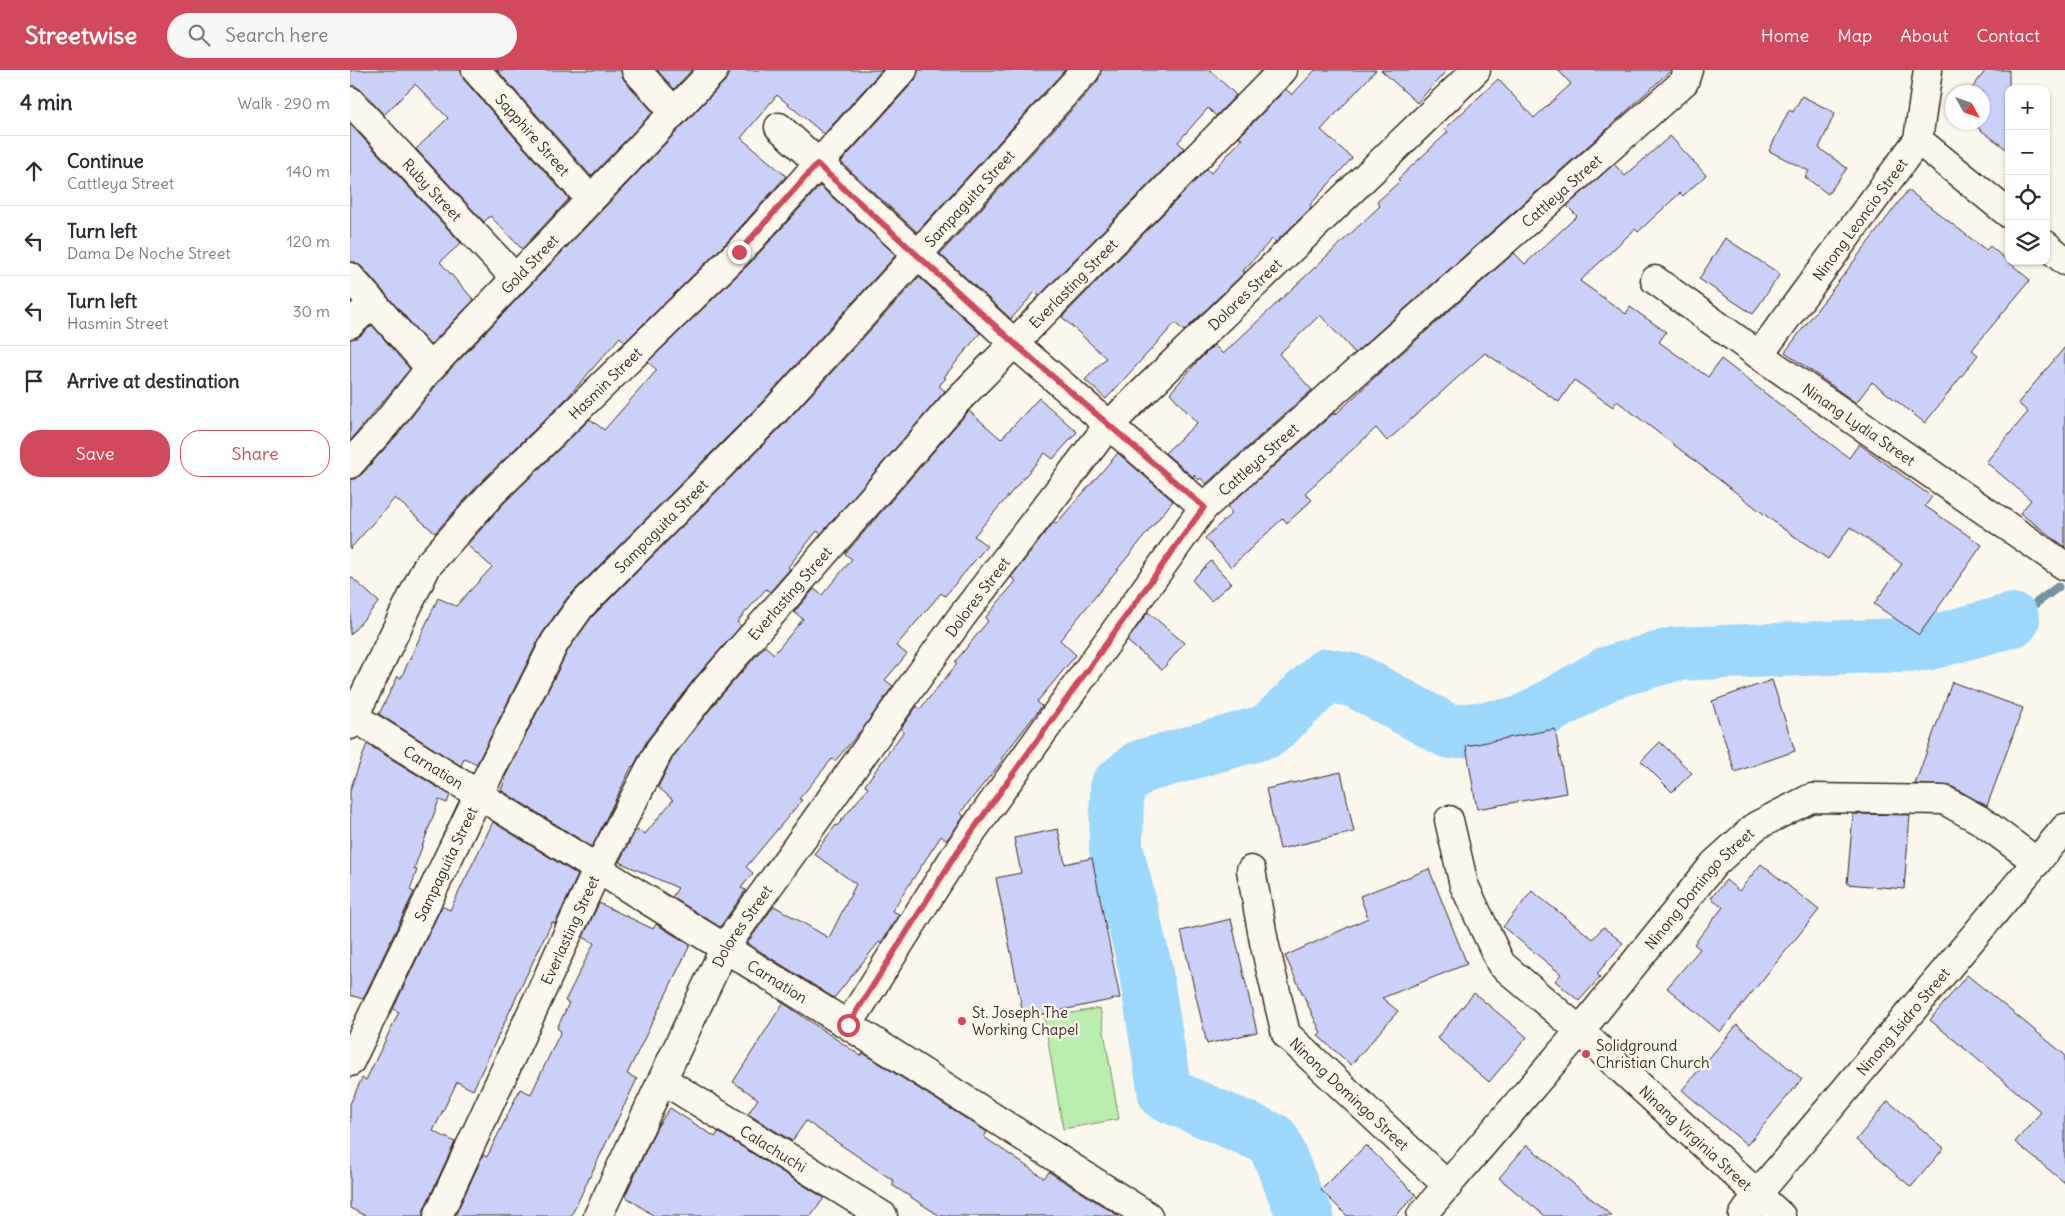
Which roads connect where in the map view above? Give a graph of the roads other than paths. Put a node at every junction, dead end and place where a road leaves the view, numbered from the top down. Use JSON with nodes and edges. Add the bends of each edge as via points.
{"nodes":[{"id":1,"x":476,"y":70,"type":"edge"},
{"id":2,"x":636,"y":70,"type":"edge"},
{"id":3,"x":714,"y":70,"type":"edge"},
{"id":4,"x":903,"y":70,"type":"edge"},
{"id":5,"x":1086,"y":70,"type":"edge"},
{"id":6,"x":1283,"y":70,"type":"edge"},
{"id":7,"x":1476,"y":70,"type":"edge"},
{"id":8,"x":1688,"y":70,"type":"edge"},
{"id":9,"x":1928,"y":70,"type":"edge"},
{"id":10,"x":350,"y":101,"type":"edge"},
{"id":11,"x":674,"y":112,"type":"junction"},
{"id":12,"x":779,"y":127,"type":"dead end"},
{"id":13,"x":1918,"y":140,"type":"junction"},
{"id":14,"x":817,"y":164,"type":"junction"},
{"id":15,"x":590,"y":200,"type":"junction"},
{"id":16,"x":2005,"y":211,"type":"edge"},
{"id":17,"x":2050,"y":248,"type":"edge"},
{"id":18,"x":918,"y":256,"type":"junction"},
{"id":19,"x":2065,"y":261,"type":"edge"},
{"id":20,"x":350,"y":277,"type":"edge"},
{"id":21,"x":515,"y":278,"type":"junction"},
{"id":22,"x":1654,"y":280,"type":"dead end"},
{"id":23,"x":373,"y":303,"type":"junction"},
{"id":24,"x":350,"y":324,"type":"edge"},
{"id":25,"x":1015,"y":344,"type":"junction"},
{"id":26,"x":1759,"y":355,"type":"junction"},
{"id":27,"x":430,"y":368,"type":"junction"},
{"id":28,"x":1108,"y":426,"type":"junction"},
{"id":29,"x":350,"y":464,"type":"edge"},
{"id":30,"x":1204,"y":507,"type":"junction"},
{"id":31,"x":2065,"y":566,"type":"edge"},
{"id":32,"x":352,"y":721,"type":"edge"},
{"id":33,"x":479,"y":794,"type":"junction"},
{"id":34,"x":1449,"y":820,"type":"dead end"},
{"id":35,"x":2065,"y":828,"type":"edge"},
{"id":36,"x":2037,"y":862,"type":"junction"},
{"id":37,"x":598,"y":868,"type":"junction"},
{"id":38,"x":1251,"y":870,"type":"dead end"},
{"id":39,"x":725,"y":947,"type":"junction"},
{"id":40,"x":848,"y":1025,"type":"junction"},
{"id":41,"x":1580,"y":1031,"type":"junction"},
{"id":42,"x":350,"y":1062,"type":"edge"},
{"id":43,"x":663,"y":1080,"type":"junction"},
{"id":44,"x":1448,"y":1186,"type":"junction"},
{"id":45,"x":1750,"y":1206,"type":"edge"},
{"id":46,"x":603,"y":1214,"type":"edge"},
{"id":47,"x":438,"y":1216,"type":"edge"},
{"id":48,"x":883,"y":1216,"type":"edge"},
{"id":49,"x":1148,"y":1216,"type":"edge"},
{"id":50,"x":1421,"y":1216,"type":"edge"},
{"id":51,"x":1780,"y":1216,"type":"edge"}],
"edges":[{"from":1,"to":15,"type":"street","name":"Sapphire Street"},
{"from":2,"to":11,"type":"street"},
{"from":3,"to":11,"type":"street","name":"Gold Street"},
{"from":4,"to":14,"type":"street","name":"Hasmin Street"},
{"from":5,"to":18,"type":"street","name":"Sampaguita Street"},
{"from":6,"to":25,"type":"street","name":"Everlasting Street"},
{"from":7,"to":28,"type":"street","name":"Dolores Street"},
{"from":8,"to":30,"type":"street","name":"Cattleya Street","via":[[1684,82]]},
{"from":9,"to":13,"type":"street","name":"Ninong Leoncio Street"},
{"from":10,"to":21,"type":"street","name":"Ruby Street"},
{"from":11,"to":15,"type":"street","name":"Gold Street"},
{"from":12,"to":14,"type":"street"},
{"from":13,"to":16,"type":"street"},
{"from":13,"to":26,"type":"street","name":"Ninong Leoncio Street"},
{"from":14,"to":18,"type":"street"},
{"from":14,"to":32,"type":"street","name":"Hasmin Street","via":[[739,252],[492,493],[427,566]]},
{"from":15,"to":21,"type":"street","name":"Gold Street"},
{"from":17,"to":19,"type":"street"},
{"from":18,"to":25,"type":"street"},
{"from":18,"to":33,"type":"street","name":"Sampaguita Street","via":[[774,412],[580,607],[555,642]]},
{"from":20,"to":23,"type":"street"},
{"from":21,"to":27,"type":"street","name":"Gold Street"},
{"from":22,"to":26,"type":"street","name":"Ninang Lydia Street"},
{"from":23,"to":24,"type":"street"},
{"from":23,"to":27,"type":"street"},
{"from":25,"to":28,"type":"street"},
{"from":25,"to":37,"type":"street","name":"Everlasting Street","via":[[955,403],[707,688],[660,749]]},
{"from":26,"to":31,"type":"street","name":"Ninang Lydia Street"},
{"from":27,"to":29,"type":"street","name":"Gold Street"},
{"from":28,"to":30,"type":"street"},
{"from":28,"to":39,"type":"street","name":"Dolores Street","via":[[962,616]]},
{"from":30,"to":40,"type":"street","name":"Cattleya Street","via":[[958,851]]},
{"from":32,"to":33,"type":"street","name":"Carnation"},
{"from":33,"to":37,"type":"street","name":"Carnation"},
{"from":33,"to":42,"type":"street","name":"Sampaguita Street"},
{"from":34,"to":41,"type":"street","name":"Ninang Virginia Street","via":[[1464,885],[1501,964]]},
{"from":35,"to":36,"type":"street","name":"Ninong Isidro Street"},
{"from":36,"to":41,"type":"street","name":"Ninong Domingo Street","via":[[1980,820],[1944,800],[1811,798],[1756,826],[1714,864]]},
{"from":36,"to":45,"type":"street","name":"Ninong Isidro Street"},
{"from":37,"to":39,"type":"street","name":"Carnation"},
{"from":37,"to":47,"type":"street","name":"Everlasting Street"},
{"from":38,"to":44,"type":"street","name":"Ninong Domingo Street","via":[[1286,1034]]},
{"from":39,"to":40,"type":"street","name":"Carnation"},
{"from":39,"to":43,"type":"street","name":"Dolores Street"},
{"from":40,"to":49,"type":"street","name":"Carnation"},
{"from":41,"to":44,"type":"street","name":"Ninong Domingo Street"},
{"from":41,"to":45,"type":"street","name":"Ninang Virginia Street"},
{"from":43,"to":46,"type":"street","name":"Dolores Street"},
{"from":43,"to":48,"type":"street","name":"Calachuchi"},
{"from":44,"to":50,"type":"street","name":"Ninong Domingo Street"},
{"from":45,"to":51,"type":"street","name":"Ninang Virginia Street"}]}
